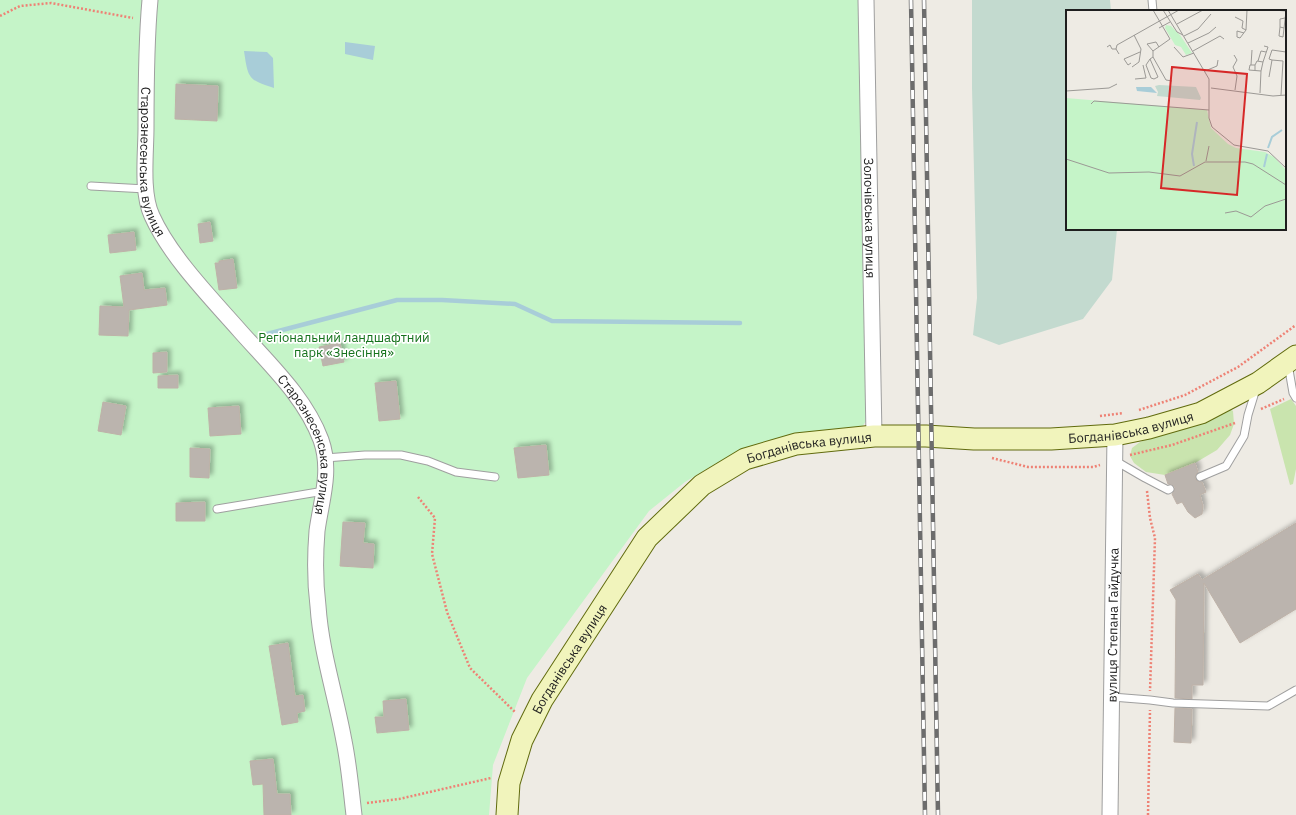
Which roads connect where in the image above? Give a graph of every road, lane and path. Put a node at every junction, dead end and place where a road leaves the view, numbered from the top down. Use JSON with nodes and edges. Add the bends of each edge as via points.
{"nodes":[{"id":1,"x":150,"y":0,"type":"edge"},
{"id":2,"x":866,"y":0,"type":"edge"},
{"id":3,"x":1152,"y":0,"type":"edge"},
{"id":4,"x":1153,"y":10,"type":"edge"},
{"id":5,"x":0,"y":16,"type":"edge"},
{"id":6,"x":148,"y":21,"type":"junction"},
{"id":7,"x":91,"y":186,"type":"dead end"},
{"id":8,"x":146,"y":189,"type":"junction"},
{"id":9,"x":1296,"y":325,"type":"edge"},
{"id":10,"x":1292,"y":359,"type":"edge"},
{"id":11,"x":1258,"y":383,"type":"junction"},
{"id":12,"x":1285,"y":398,"type":"dead end"},
{"id":13,"x":1296,"y":398,"type":"edge"},
{"id":14,"x":1264,"y":408,"type":"dead end"},
{"id":15,"x":1133,"y":412,"type":"dead end"},
{"id":16,"x":1126,"y":413,"type":"dead end"},
{"id":17,"x":1097,"y":416,"type":"dead end"},
{"id":18,"x":1232,"y":425,"type":"dead end"},
{"id":19,"x":1115,"y":435,"type":"junction"},
{"id":20,"x":874,"y":436,"type":"junction"},
{"id":21,"x":1134,"y":454,"type":"dead end"},
{"id":22,"x":987,"y":457,"type":"dead end"},
{"id":23,"x":325,"y":458,"type":"junction"},
{"id":24,"x":1114,"y":460,"type":"junction"},
{"id":25,"x":1093,"y":467,"type":"dead end"},
{"id":26,"x":1200,"y":477,"type":"dead end"},
{"id":27,"x":496,"y":478,"type":"dead end"},
{"id":28,"x":1145,"y":478,"type":"junction"},
{"id":29,"x":1170,"y":489,"type":"dead end"},
{"id":30,"x":324,"y":491,"type":"junction"},
{"id":31,"x":418,"y":497,"type":"dead end"},
{"id":32,"x":217,"y":509,"type":"dead end"},
{"id":33,"x":1296,"y":690,"type":"edge"},
{"id":34,"x":1112,"y":697,"type":"junction"},
{"id":35,"x":1150,"y":700,"type":"junction"},
{"id":36,"x":531,"y":723,"type":"junction"},
{"id":37,"x":512,"y":774,"type":"junction"},
{"id":38,"x":353,"y":810,"type":"edge"},
{"id":39,"x":507,"y":815,"type":"edge"},
{"id":40,"x":1110,"y":815,"type":"edge"},
{"id":41,"x":1148,"y":815,"type":"edge"}],
"edges":[{"from":1,"to":6,"type":"street","name":"Старознесенська вулиця"},
{"from":2,"to":20,"type":"street","name":"Золочівська вулиця"},
{"from":3,"to":4,"type":"lane"},
{"from":5,"to":6,"type":"path","via":[[20,6],[51,3]]},
{"from":6,"to":8,"type":"street","name":"Старознесенська вулиця"},
{"from":7,"to":8,"type":"lane"},
{"from":8,"to":23,"type":"street","name":"Старознесенська вулиця","via":[[151,214],[172,251],[218,307],[299,397],[312,419]]},
{"from":9,"to":15,"type":"path","via":[[1238,367],[1185,394]]},
{"from":10,"to":11,"type":"main road","name":"Богданівська вулиця"},
{"from":10,"to":13,"type":"lane","via":[[1293,393]]},
{"from":11,"to":19,"type":"main road","name":"Богданівська вулиця","via":[[1201,413]]},
{"from":11,"to":26,"type":"lane","via":[[1244,436],[1226,466]]},
{"from":12,"to":14,"type":"path"},
{"from":16,"to":17,"type":"path"},
{"from":18,"to":21,"type":"path","via":[[1172,445]]},
{"from":19,"to":20,"type":"main road","name":"Богданівська вулиця","via":[[1051,439]]},
{"from":19,"to":24,"type":"street","name":"вулиця Степана Гайдучка"},
{"from":20,"to":36,"type":"main road","name":"Богданівська вулиця","via":[[796,444],[745,459],[702,485],[647,538],[542,700]]},
{"from":22,"to":25,"type":"path","via":[[1028,467]]},
{"from":23,"to":27,"type":"lane","via":[[401,455],[428,461],[456,472]]},
{"from":23,"to":30,"type":"street","name":"Старознесенська вулиця"},
{"from":24,"to":28,"type":"lane"},
{"from":24,"to":34,"type":"street","name":"вулиця Степана Гайдучка"},
{"from":28,"to":29,"type":"lane"},
{"from":28,"to":35,"type":"path","via":[[1155,538]]},
{"from":30,"to":32,"type":"lane"},
{"from":30,"to":38,"type":"street","name":"Старознесенська вулиця","via":[[317,532],[317,606],[322,642],[344,740]]},
{"from":31,"to":36,"type":"path","via":[[435,518],[432,554],[447,612],[470,668],[519,716]]},
{"from":33,"to":35,"type":"lane","via":[[1268,706],[1173,704]]},
{"from":34,"to":35,"type":"lane"},
{"from":34,"to":40,"type":"street","name":"вулиця Степана Гайдучка"},
{"from":35,"to":41,"type":"path"},
{"from":36,"to":37,"type":"main road","name":"Богданівська вулиця","via":[[522,740]]},
{"from":37,"to":38,"type":"path"},
{"from":37,"to":39,"type":"main road","name":"Богданівська вулиця"}]}
